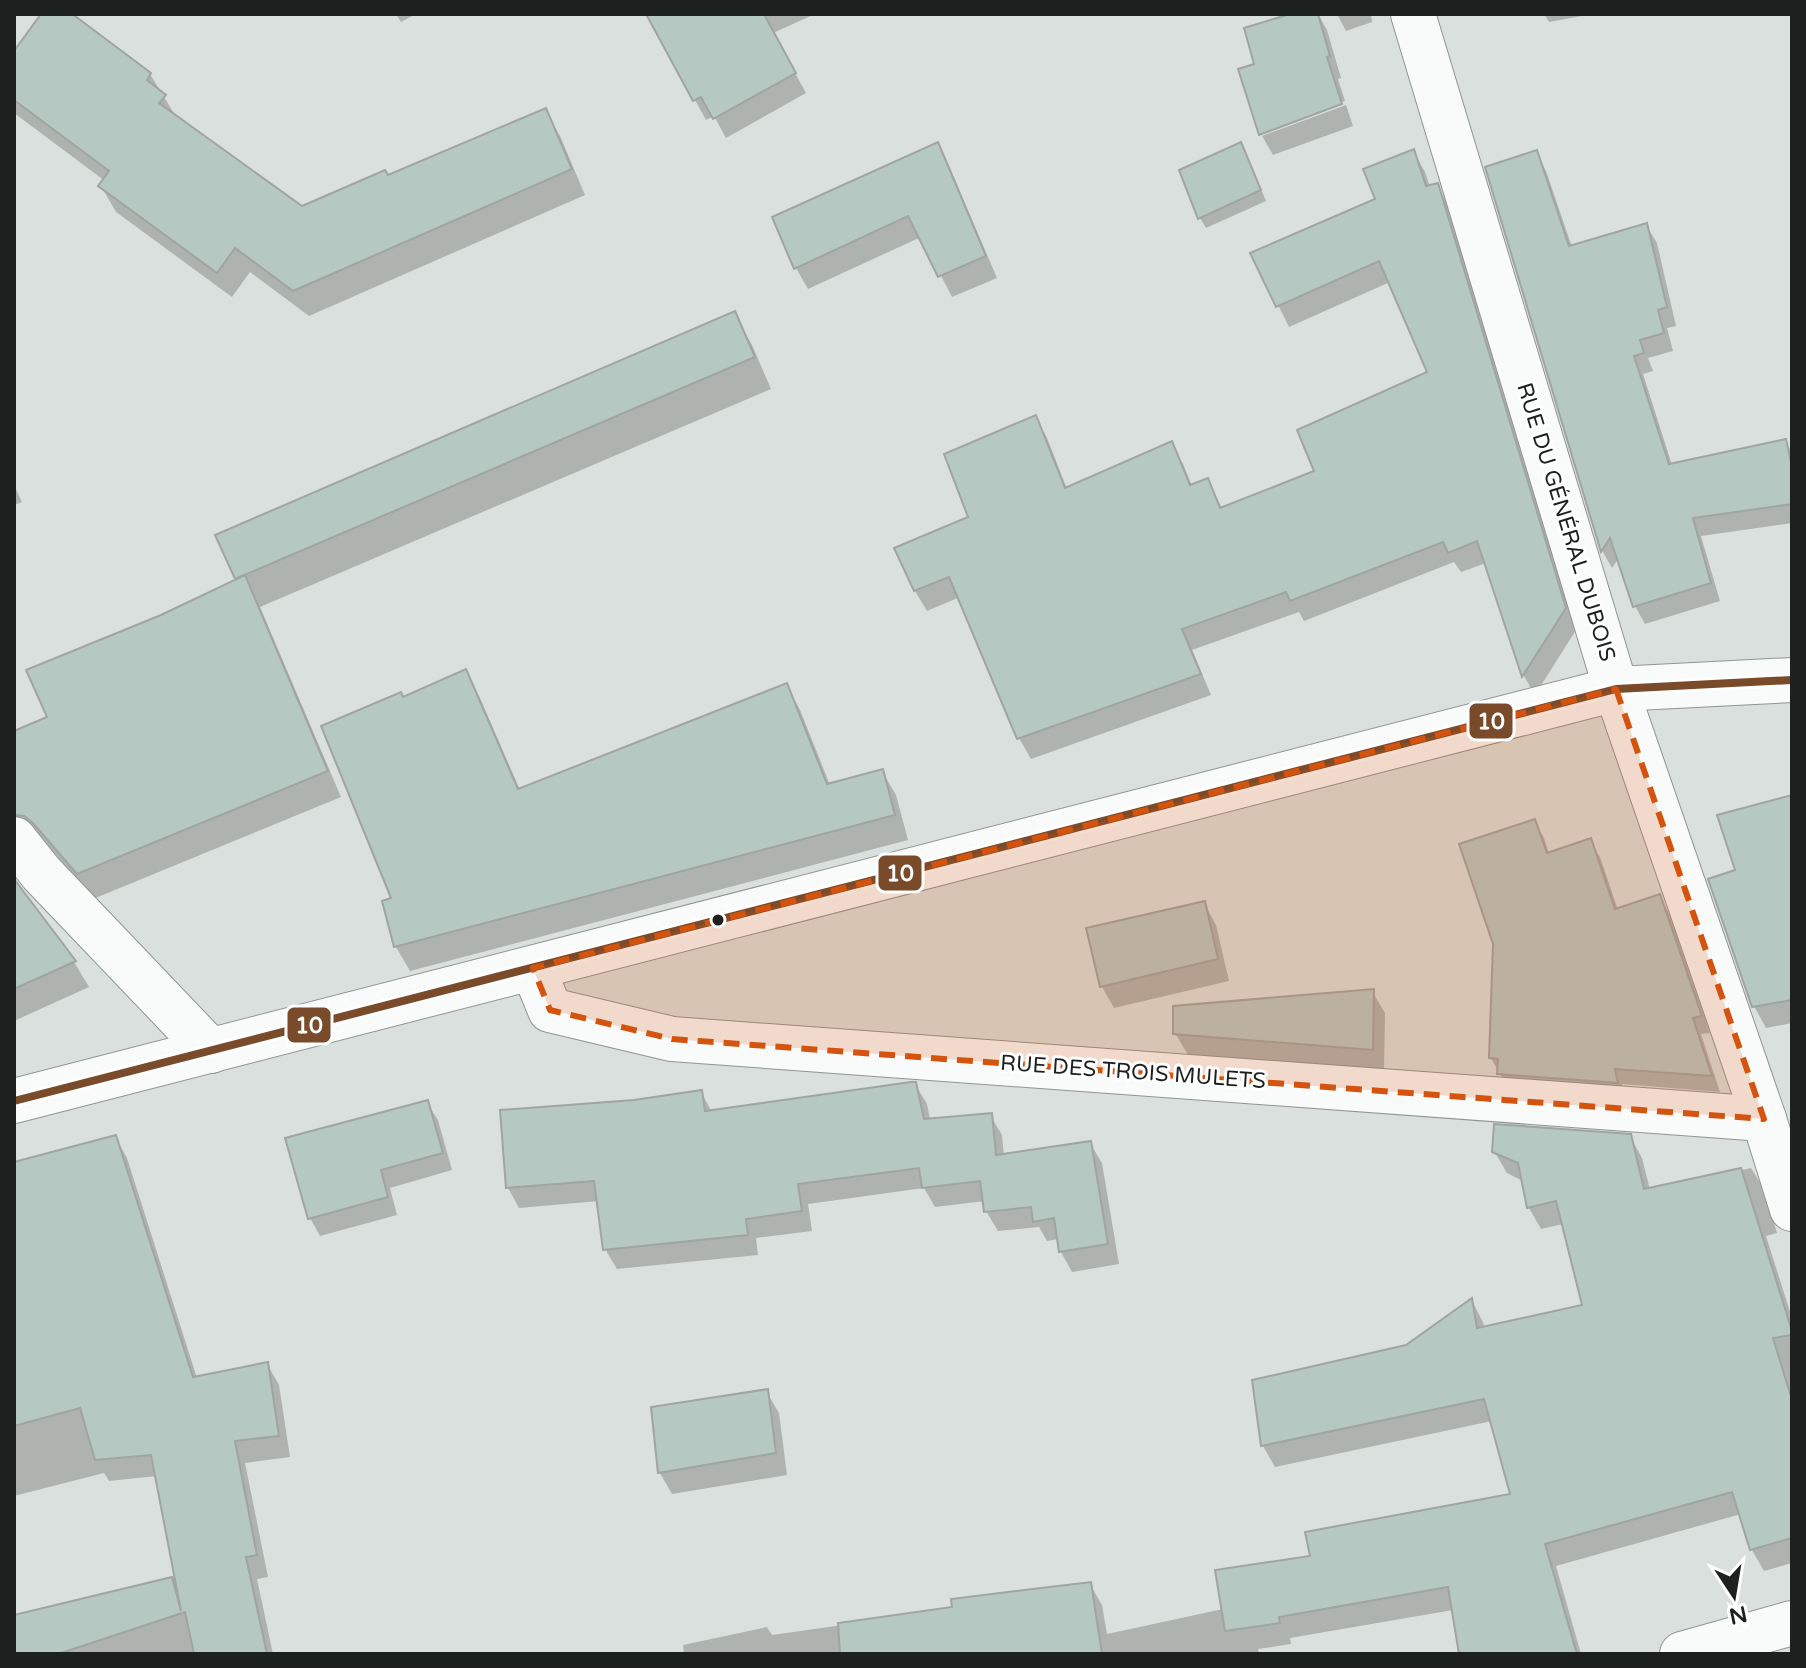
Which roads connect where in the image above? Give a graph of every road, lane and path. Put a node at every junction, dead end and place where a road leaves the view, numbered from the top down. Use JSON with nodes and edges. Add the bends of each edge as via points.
{"nodes":[{"id":1,"x":1413,"y":14,"type":"edge"},
{"id":2,"x":1792,"y":680,"type":"edge"},
{"id":3,"x":1616,"y":689,"type":"junction"},
{"id":4,"x":14,"y":839,"type":"edge"},
{"id":5,"x":533,"y":968,"type":"junction"},
{"id":6,"x":211,"y":1051,"type":"junction"},
{"id":7,"x":14,"y":1101,"type":"edge"},
{"id":8,"x":1764,"y":1119,"type":"junction"},
{"id":9,"x":1792,"y":1209,"type":"edge"},
{"id":10,"x":1792,"y":1623,"type":"edge"},
{"id":11,"x":1682,"y":1654,"type":"edge"}],
"edges":[{"from":1,"to":3,"type":"street","name":"RUE DU GÉNÉRAL DUBOIS"},
{"from":2,"to":3,"type":"street"},
{"from":3,"to":5,"type":"street"},
{"from":3,"to":8,"type":"street","name":"RUE DU GÉNÉRAL DUBOIS"},
{"from":4,"to":6,"type":"street"},
{"from":5,"to":6,"type":"street"},
{"from":5,"to":8,"type":"street","name":"RUE DES TROIS MULETS","via":[[550,1010],[672,1039]]},
{"from":6,"to":7,"type":"street"},
{"from":8,"to":9,"type":"street","name":"RUE DU GÉNÉRAL DUBOIS"},
{"from":10,"to":11,"type":"street"}]}
